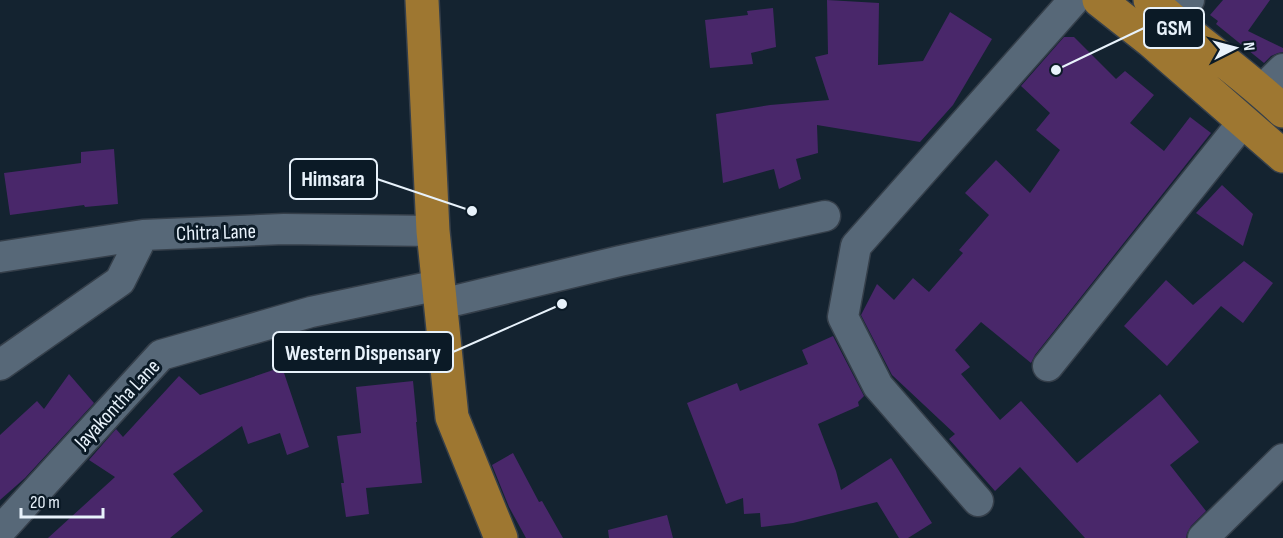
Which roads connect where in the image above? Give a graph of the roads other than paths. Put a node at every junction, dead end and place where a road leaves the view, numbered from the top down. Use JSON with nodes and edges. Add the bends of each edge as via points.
{"nodes":[{"id":1,"x":422,"y":0,"type":"edge"},
{"id":2,"x":1074,"y":0,"type":"edge"},
{"id":3,"x":1099,"y":0,"type":"edge"},
{"id":4,"x":1170,"y":6,"type":"edge"},
{"id":5,"x":1276,"y":90,"type":"edge"},
{"id":6,"x":1243,"y":122,"type":"junction"},
{"id":7,"x":1283,"y":156,"type":"edge"},
{"id":8,"x":825,"y":216,"type":"dead end"},
{"id":9,"x":433,"y":231,"type":"junction"},
{"id":10,"x":144,"y":235,"type":"junction"},
{"id":11,"x":0,"y":257,"type":"edge"},
{"id":12,"x":440,"y":294,"type":"junction"},
{"id":13,"x":0,"y":365,"type":"edge"},
{"id":14,"x":1048,"y":366,"type":"dead end"},
{"id":15,"x":1283,"y":459,"type":"edge"},
{"id":16,"x":978,"y":501,"type":"dead end"},
{"id":17,"x":0,"y":531,"type":"edge"},
{"id":18,"x":501,"y":538,"type":"edge"},
{"id":19,"x":1203,"y":538,"type":"edge"}],
"edges":[{"from":1,"to":9,"type":"main road"},
{"from":2,"to":16,"type":"street","via":[[856,246],[843,317],[878,386]]},
{"from":3,"to":6,"type":"main road"},
{"from":4,"to":5,"type":"main road"},
{"from":6,"to":7,"type":"main road"},
{"from":6,"to":14,"type":"street"},
{"from":8,"to":12,"type":"street","name":"Jayakontha Lane","via":[[620,261]]},
{"from":9,"to":10,"type":"street","name":"Chitra Lane","via":[[284,229]]},
{"from":9,"to":12,"type":"main road"},
{"from":10,"to":11,"type":"street","name":"Chitra Lane"},
{"from":10,"to":13,"type":"street","via":[[120,281]]},
{"from":12,"to":17,"type":"street","name":"Jayakontha Lane","via":[[311,312],[161,355]]},
{"from":12,"to":18,"type":"main road","via":[[452,417]]},
{"from":15,"to":19,"type":"street"}]}
